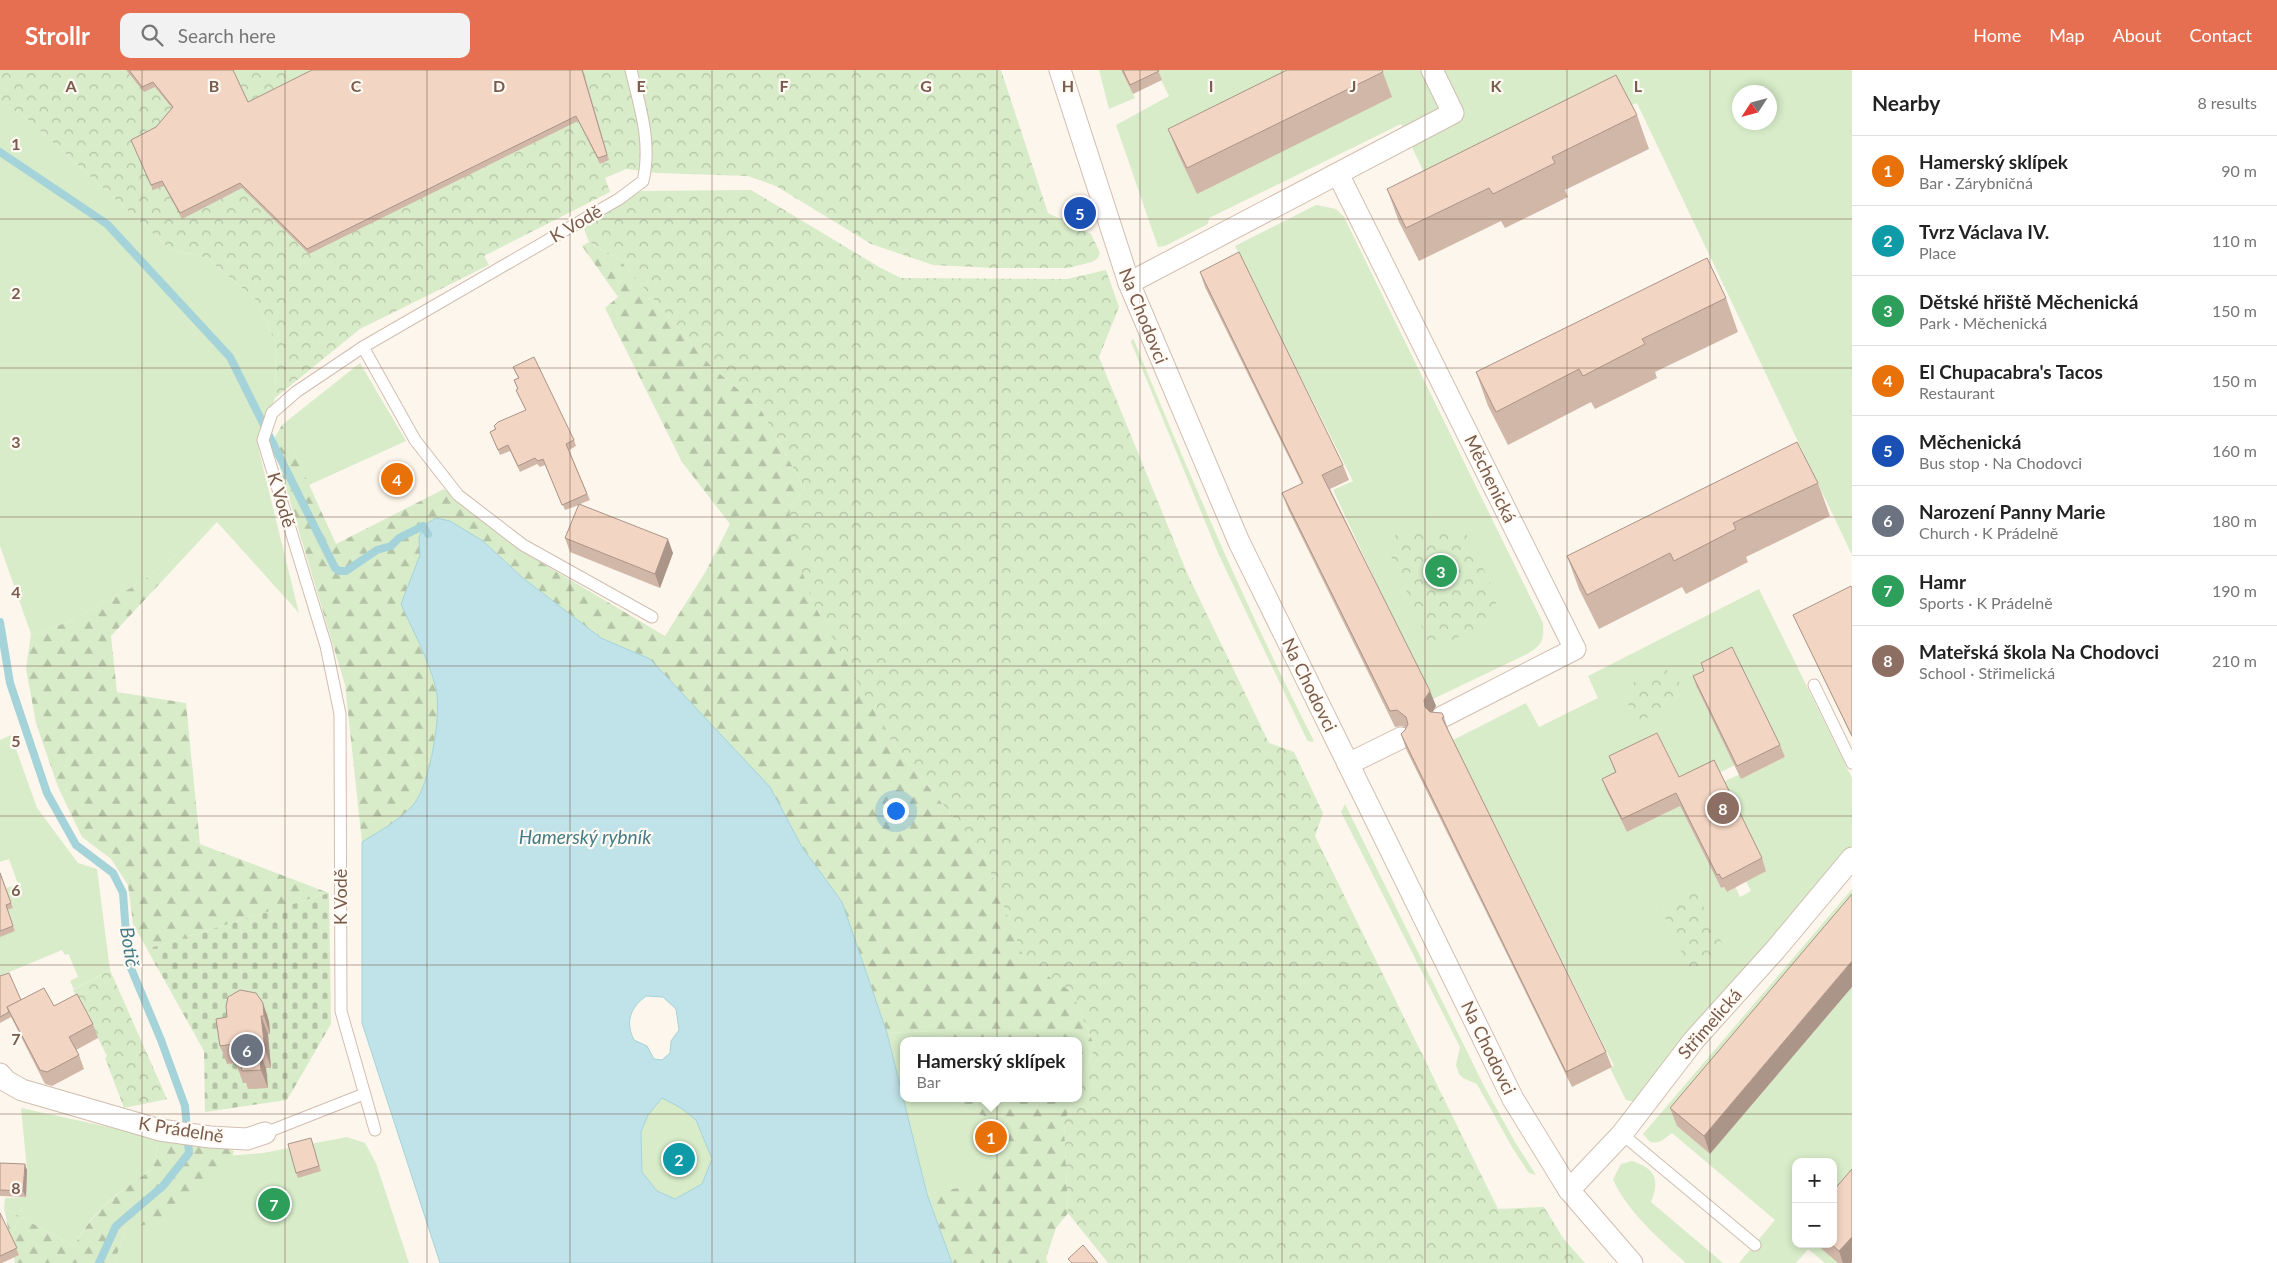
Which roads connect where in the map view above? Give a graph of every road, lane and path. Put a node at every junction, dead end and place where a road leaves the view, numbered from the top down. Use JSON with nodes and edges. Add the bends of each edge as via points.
{"nodes":[{"id":1,"x":631,"y":70,"type":"edge"},
{"id":2,"x":1060,"y":70,"type":"edge"},
{"id":3,"x":1432,"y":70,"type":"edge"},
{"id":4,"x":1338,"y":174,"type":"junction"},
{"id":5,"x":1129,"y":283,"type":"junction"},
{"id":6,"x":363,"y":347,"type":"junction"},
{"id":7,"x":652,"y":617,"type":"dead end"},
{"id":8,"x":1814,"y":685,"type":"dead end"},
{"id":9,"x":1442,"y":717,"type":"edge"},
{"id":10,"x":1401,"y":738,"type":"edge"},
{"id":11,"x":1852,"y":763,"type":"edge"},
{"id":12,"x":1348,"y":764,"type":"junction"},
{"id":13,"x":1852,"y":858,"type":"edge"},
{"id":14,"x":0,"y":1074,"type":"edge"},
{"id":15,"x":364,"y":1094,"type":"junction"},
{"id":16,"x":375,"y":1130,"type":"dead end"},
{"id":17,"x":265,"y":1132,"type":"joint"},
{"id":18,"x":1622,"y":1134,"type":"junction"},
{"id":19,"x":1569,"y":1190,"type":"junction"},
{"id":20,"x":1754,"y":1245,"type":"dead end"},
{"id":21,"x":1632,"y":1263,"type":"edge"}],
"edges":[{"from":1,"to":6,"type":"lane","name":"K Vodě","via":[[648,146],[643,181]]},
{"from":2,"to":5,"type":"street","name":"Na Chodovci"},
{"from":3,"to":4,"type":"street","via":[[1453,113]]},
{"from":4,"to":5,"type":"street"},
{"from":4,"to":9,"type":"street","name":"Měchenická","via":[[1575,649]]},
{"from":5,"to":12,"type":"street","name":"Na Chodovci","via":[[1239,542]]},
{"from":6,"to":7,"type":"lane","via":[[415,440],[458,495],[523,545]]},
{"from":6,"to":15,"type":"lane","name":"K Vodě","via":[[296,392],[272,413],[263,440],[326,646],[340,714],[342,1011]]},
{"from":8,"to":11,"type":"lane"},
{"from":10,"to":12,"type":"street"},
{"from":12,"to":19,"type":"street","name":"Na Chodovci","via":[[1513,1099]]},
{"from":13,"to":18,"type":"street","name":"Střimelická","via":[[1694,1040]]},
{"from":14,"to":17,"type":"street","name":"K Prádelně","via":[[22,1090],[160,1130],[247,1139]]},
{"from":15,"to":16,"type":"lane","name":"K Vodě"},
{"from":15,"to":17,"type":"lane","name":"K Prádelně"},
{"from":18,"to":19,"type":"street","name":"Střimelická"},
{"from":18,"to":20,"type":"lane"},
{"from":19,"to":21,"type":"street","name":"Na Chodovci"}]}
